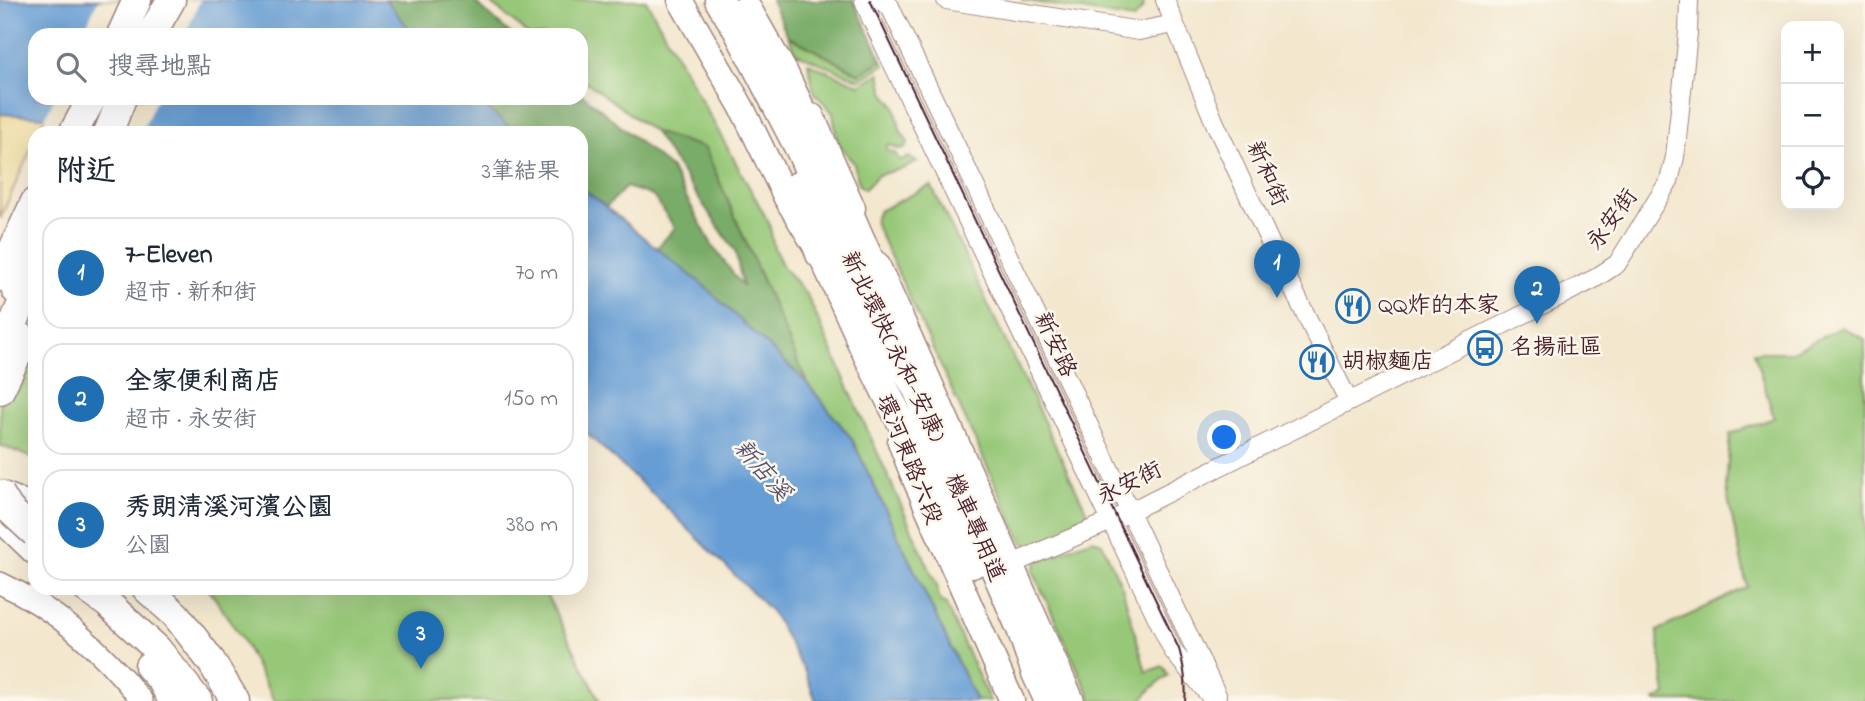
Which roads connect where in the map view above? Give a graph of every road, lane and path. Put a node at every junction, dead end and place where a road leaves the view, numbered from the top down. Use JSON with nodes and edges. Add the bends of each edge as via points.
{"nodes":[{"id":1,"x":164,"y":0,"type":"edge"},
{"id":2,"x":171,"y":0,"type":"edge"},
{"id":3,"x":680,"y":0,"type":"edge"},
{"id":4,"x":704,"y":0,"type":"edge"},
{"id":5,"x":719,"y":0,"type":"edge"},
{"id":6,"x":742,"y":0,"type":"edge"},
{"id":7,"x":751,"y":0,"type":"edge"},
{"id":8,"x":864,"y":0,"type":"edge"},
{"id":9,"x":879,"y":0,"type":"edge"},
{"id":10,"x":946,"y":0,"type":"edge"},
{"id":11,"x":1165,"y":0,"type":"edge"},
{"id":12,"x":1689,"y":0,"type":"edge"},
{"id":13,"x":1174,"y":24,"type":"junction"},
{"id":14,"x":153,"y":28,"type":"edge"},
{"id":15,"x":154,"y":28,"type":"edge"},
{"id":16,"x":105,"y":114,"type":"edge"},
{"id":17,"x":85,"y":126,"type":"edge"},
{"id":18,"x":90,"y":126,"type":"edge"},
{"id":19,"x":28,"y":217,"type":"edge"},
{"id":20,"x":820,"y":254,"type":"junction"},
{"id":21,"x":28,"y":263,"type":"edge"},
{"id":22,"x":0,"y":277,"type":"edge"},
{"id":23,"x":28,"y":289,"type":"edge"},
{"id":24,"x":0,"y":326,"type":"edge"},
{"id":25,"x":28,"y":332,"type":"edge"},
{"id":26,"x":859,"y":337,"type":"junction"},
{"id":27,"x":0,"y":355,"type":"edge"},
{"id":28,"x":917,"y":389,"type":"junction"},
{"id":29,"x":0,"y":390,"type":"edge"},
{"id":30,"x":1349,"y":402,"type":"junction"},
{"id":31,"x":0,"y":495,"type":"edge"},
{"id":32,"x":28,"y":506,"type":"edge"},
{"id":33,"x":1131,"y":511,"type":"junction"},
{"id":34,"x":0,"y":515,"type":"edge"},
{"id":35,"x":1111,"y":521,"type":"junction"},
{"id":36,"x":28,"y":527,"type":"edge"},
{"id":37,"x":0,"y":543,"type":"edge"},
{"id":38,"x":28,"y":544,"type":"edge"},
{"id":39,"x":28,"y":560,"type":"edge"},
{"id":40,"x":1012,"y":564,"type":"junction"},
{"id":41,"x":0,"y":583,"type":"edge"},
{"id":42,"x":74,"y":595,"type":"edge"},
{"id":43,"x":96,"y":595,"type":"edge"},
{"id":44,"x":113,"y":595,"type":"edge"},
{"id":45,"x":154,"y":595,"type":"edge"},
{"id":46,"x":1021,"y":629,"type":"junction"},
{"id":47,"x":1052,"y":658,"type":"junction"},
{"id":48,"x":142,"y":701,"type":"edge"},
{"id":49,"x":173,"y":701,"type":"edge"},
{"id":50,"x":198,"y":701,"type":"edge"},
{"id":51,"x":212,"y":701,"type":"edge"},
{"id":52,"x":235,"y":701,"type":"edge"},
{"id":53,"x":1012,"y":701,"type":"edge"},
{"id":54,"x":1025,"y":701,"type":"edge"},
{"id":55,"x":1034,"y":701,"type":"edge"},
{"id":56,"x":1049,"y":701,"type":"edge"},
{"id":57,"x":1072,"y":701,"type":"edge"},
{"id":58,"x":1214,"y":701,"type":"edge"},
{"id":59,"x":1220,"y":701,"type":"edge"}],
"edges":[{"from":1,"to":14,"type":"highway"},
{"from":2,"to":15,"type":"highway"},
{"from":3,"to":20,"type":"main road","name":"環河東路六段"},
{"from":4,"to":20,"type":"highway","via":[[783,145]]},
{"from":5,"to":28,"type":"highway","name":"新北環快(永和-安康)","via":[[801,152],[873,312]]},
{"from":6,"to":28,"type":"highway","via":[[823,154],[896,320]]},
{"from":7,"to":40,"type":"main road","via":[[825,144]]},
{"from":8,"to":35,"type":"street","name":"新安路"},
{"from":9,"to":33,"type":"street","name":"新安路","via":[[890,6]]},
{"from":10,"to":13,"type":"street","via":[[1139,31]]},
{"from":11,"to":13,"type":"street","name":"新和街"},
{"from":12,"to":30,"type":"street","name":"永安街","via":[[1677,144],[1669,181],[1616,264]]},
{"from":13,"to":30,"type":"street","name":"新和街","via":[[1275,253]]},
{"from":16,"to":17,"type":"highway"},
{"from":16,"to":18,"type":"highway"},
{"from":19,"to":22,"type":"highway"},
{"from":20,"to":26,"type":"main road","name":"環河東路六段"},
{"from":21,"to":24,"type":"highway"},
{"from":23,"to":27,"type":"highway"},
{"from":25,"to":29,"type":"highway"},
{"from":26,"to":53,"type":"main road","name":"環河東路六段","via":[[912,473]]},
{"from":26,"to":54,"type":"street","name":"機車專用道"},
{"from":26,"to":55,"type":"highway","name":"新北環快(永和-安康)","via":[[946,506]]},
{"from":28,"to":46,"type":"highway","name":"新北環快(永和-安康)"},
{"from":30,"to":33,"type":"street","name":"永安街"},
{"from":31,"to":32,"type":"highway"},
{"from":31,"to":36,"type":"highway","bridge":true},
{"from":33,"to":35,"type":"street","name":"永安街"},
{"from":33,"to":59,"type":"street","name":"新安路"},
{"from":34,"to":38,"type":"highway"},
{"from":35,"to":40,"type":"street","name":"永安街"},
{"from":35,"to":58,"type":"street","name":"新安路","via":[[1173,651]]},
{"from":37,"to":39,"type":"highway"},
{"from":40,"to":47,"type":"main road"},
{"from":41,"to":48,"type":"street","via":[[44,607],[84,638]]},
{"from":42,"to":49,"type":"highway","via":[[115,628],[162,681]]},
{"from":43,"to":50,"type":"highway","via":[[157,649]]},
{"from":44,"to":51,"type":"highway","via":[[152,626]]},
{"from":45,"to":52,"type":"highway","via":[[176,615]]},
{"from":46,"to":47,"type":"highway"},
{"from":46,"to":56,"type":"highway","name":"新北環快(永和-安康)"},
{"from":47,"to":57,"type":"main road"}]}
